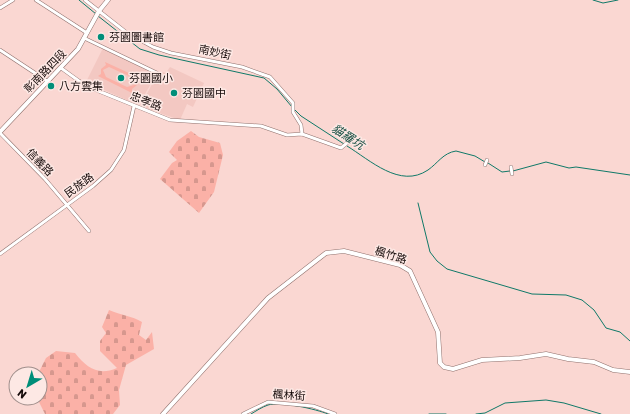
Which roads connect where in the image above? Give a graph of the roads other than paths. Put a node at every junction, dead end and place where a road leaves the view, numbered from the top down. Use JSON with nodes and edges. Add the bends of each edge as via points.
{"nodes":[{"id":1,"x":12,"y":0,"type":"edge"},
{"id":2,"x":36,"y":0,"type":"edge"},
{"id":3,"x":85,"y":0,"type":"edge"},
{"id":4,"x":108,"y":0,"type":"edge"},
{"id":5,"x":0,"y":8,"type":"edge"},
{"id":6,"x":98,"y":10,"type":"junction"},
{"id":7,"x":87,"y":33,"type":"junction"},
{"id":8,"x":84,"y":38,"type":"junction"},
{"id":9,"x":0,"y":50,"type":"edge"},
{"id":10,"x":61,"y":68,"type":"junction"},
{"id":11,"x":157,"y":73,"type":"dead end"},
{"id":12,"x":47,"y":81,"type":"junction"},
{"id":13,"x":134,"y":106,"type":"junction"},
{"id":14,"x":0,"y":132,"type":"edge"},
{"id":15,"x":302,"y":134,"type":"junction"},
{"id":16,"x":347,"y":143,"type":"dead end"},
{"id":17,"x":487,"y":160,"type":"dead end"},
{"id":18,"x":485,"y":165,"type":"dead end"},
{"id":19,"x":511,"y":168,"type":"dead end"},
{"id":20,"x":512,"y":174,"type":"dead end"},
{"id":21,"x":67,"y":205,"type":"junction"},
{"id":22,"x":89,"y":231,"type":"dead end"},
{"id":23,"x":0,"y":254,"type":"edge"},
{"id":24,"x":630,"y":372,"type":"edge"},
{"id":25,"x":163,"y":414,"type":"edge"},
{"id":26,"x":243,"y":414,"type":"edge"},
{"id":27,"x":336,"y":414,"type":"edge"}],
"edges":[{"from":1,"to":5,"type":"street"},
{"from":2,"to":7,"type":"street"},
{"from":3,"to":6,"type":"street","name":"南妙街"},
{"from":4,"to":6,"type":"street","name":"彰南路四段"},
{"from":6,"to":7,"type":"street","name":"彰南路四段"},
{"from":6,"to":15,"type":"street","name":"南妙街","via":[[127,34],[153,47],[242,67],[270,77],[293,103],[293,112],[301,126]]},
{"from":7,"to":8,"type":"street","name":"彰南路四段"},
{"from":8,"to":10,"type":"street","name":"彰南路四段"},
{"from":8,"to":11,"type":"street"},
{"from":9,"to":12,"type":"street"},
{"from":10,"to":12,"type":"street","name":"彰南路四段"},
{"from":10,"to":13,"type":"street","name":"忠孝路","via":[[82,83]]},
{"from":12,"to":14,"type":"street","name":"彰南路四段"},
{"from":13,"to":15,"type":"street","name":"忠孝路","via":[[170,120],[261,126],[287,135]]},
{"from":13,"to":21,"type":"street","name":"民族路","via":[[126,145],[115,166]]},
{"from":14,"to":21,"type":"street","name":"信義路"},
{"from":15,"to":16,"type":"street","via":[[342,147]]},
{"from":17,"to":18,"type":"street"},
{"from":19,"to":20,"type":"street"},
{"from":21,"to":22,"type":"street","name":"信義路"},
{"from":21,"to":23,"type":"street","name":"民族路"},
{"from":24,"to":25,"type":"street","name":"楓竹路","via":[[613,370],[594,362],[546,354],[482,360],[453,369],[444,367],[440,362],[438,332],[410,271],[400,265],[344,251],[332,251],[268,298]]},
{"from":26,"to":27,"type":"street","name":"楓林街","via":[[268,402],[313,406]]}]}
